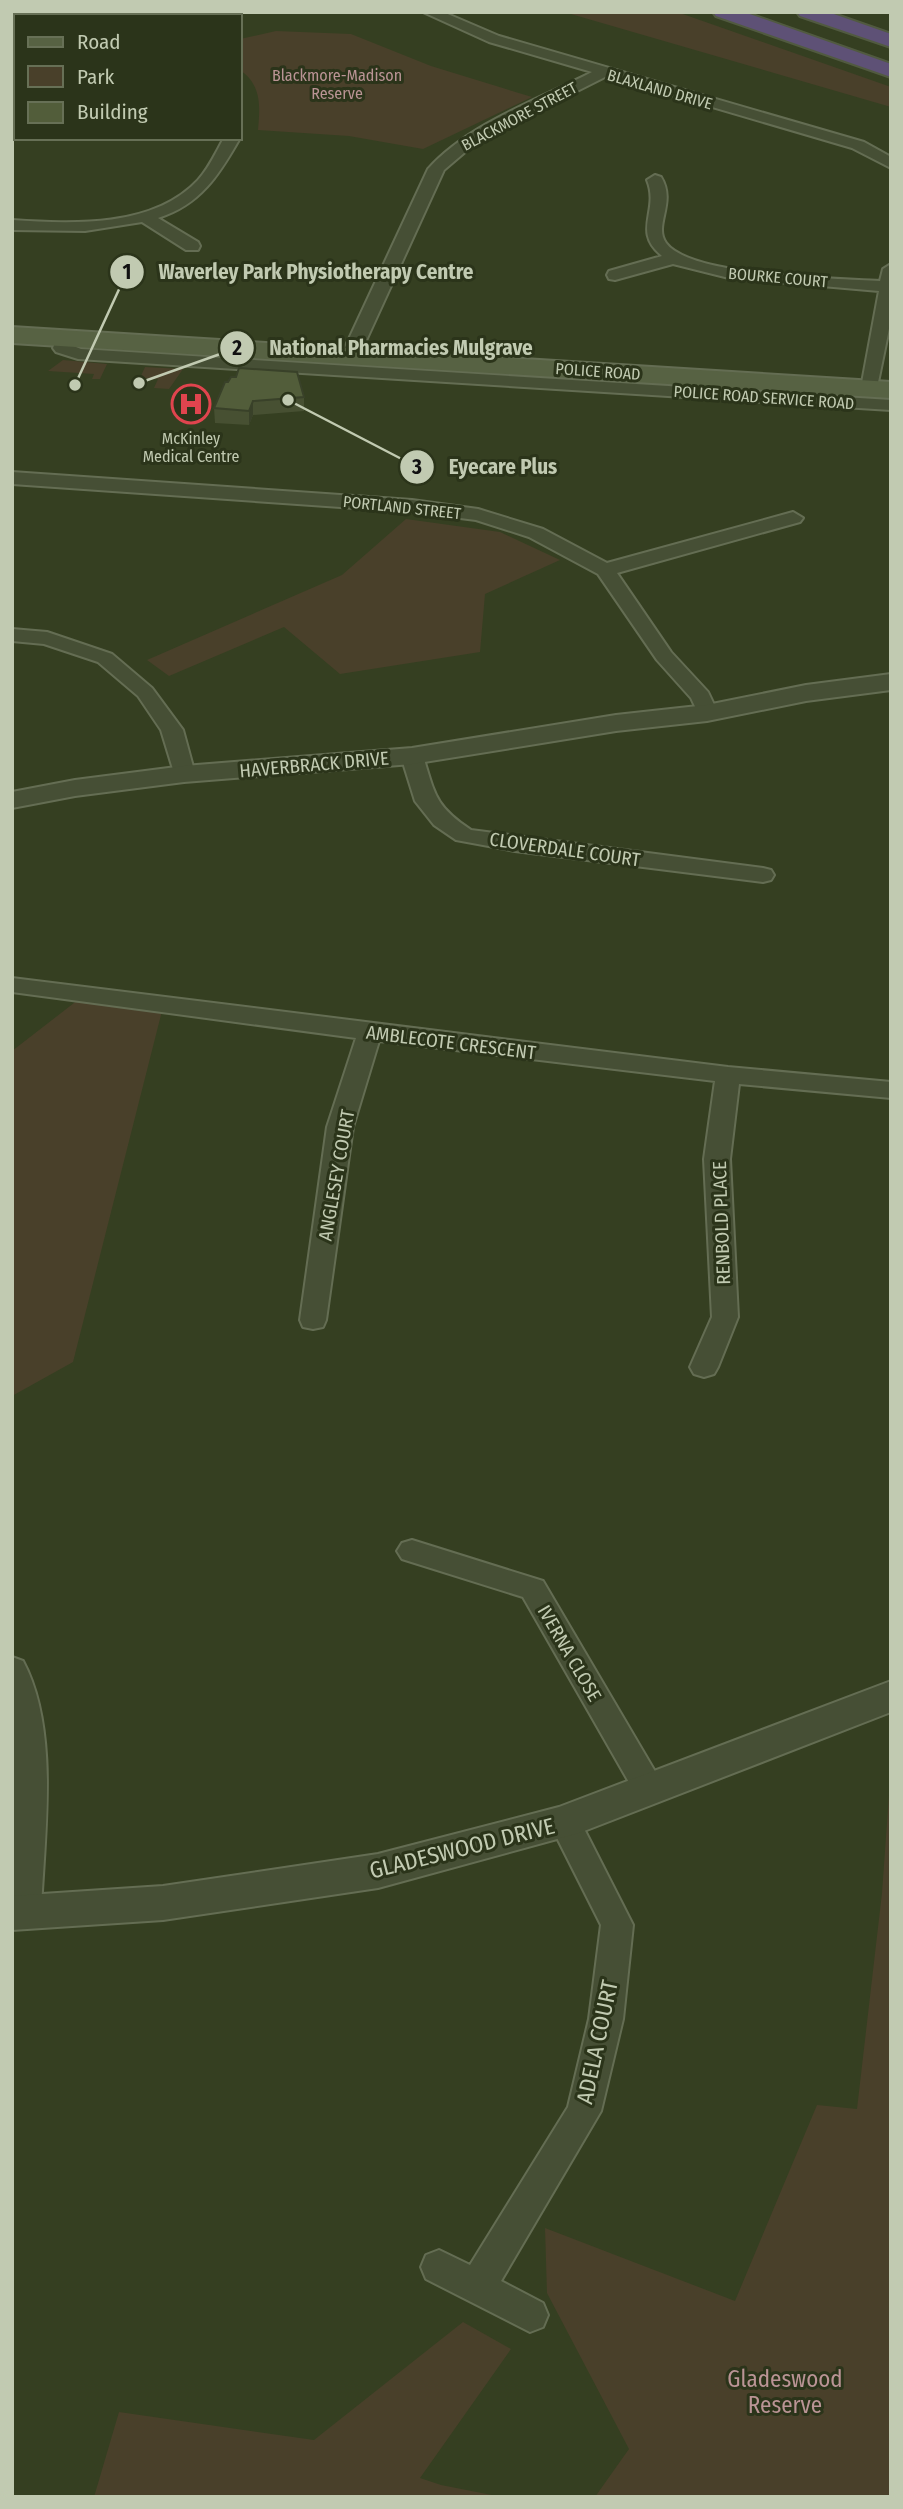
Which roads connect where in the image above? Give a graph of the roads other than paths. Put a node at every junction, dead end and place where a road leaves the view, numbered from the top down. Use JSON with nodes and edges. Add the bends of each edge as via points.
{"nodes":[{"id":1,"x":430,"y":12,"type":"edge"},
{"id":2,"x":723,"y":12,"type":"edge"},
{"id":3,"x":790,"y":12,"type":"edge"},
{"id":4,"x":807,"y":12,"type":"edge"},
{"id":5,"x":891,"y":41,"type":"edge"},
{"id":6,"x":891,"y":52,"type":"edge"},
{"id":7,"x":891,"y":71,"type":"edge"},
{"id":8,"x":604,"y":72,"type":"junction"},
{"id":9,"x":231,"y":140,"type":"edge"},
{"id":10,"x":891,"y":163,"type":"edge"},
{"id":11,"x":655,"y":180,"type":"dead end"},
{"id":12,"x":145,"y":217,"type":"junction"},
{"id":13,"x":12,"y":225,"type":"edge"},
{"id":14,"x":192,"y":246,"type":"dead end"},
{"id":15,"x":671,"y":258,"type":"junction"},
{"id":16,"x":891,"y":269,"type":"edge"},
{"id":17,"x":615,"y":275,"type":"dead end"},
{"id":18,"x":887,"y":287,"type":"junction"},
{"id":19,"x":12,"y":335,"type":"edge"},
{"id":20,"x":64,"y":339,"type":"junction"},
{"id":21,"x":224,"y":348,"type":"junction"},
{"id":22,"x":350,"y":356,"type":"junction"},
{"id":23,"x":197,"y":361,"type":"junction"},
{"id":24,"x":743,"y":388,"type":"junction"},
{"id":25,"x":881,"y":389,"type":"edge"},
{"id":26,"x":891,"y":405,"type":"edge"},
{"id":27,"x":12,"y":478,"type":"edge"},
{"id":28,"x":793,"y":518,"type":"dead end"},
{"id":29,"x":606,"y":570,"type":"junction"},
{"id":30,"x":12,"y":635,"type":"edge"},
{"id":31,"x":891,"y":663,"type":"edge"},
{"id":32,"x":891,"y":682,"type":"edge"},
{"id":33,"x":704,"y":704,"type":"junction"},
{"id":34,"x":412,"y":756,"type":"junction"},
{"id":35,"x":184,"y":774,"type":"junction"},
{"id":36,"x":12,"y":800,"type":"edge"},
{"id":37,"x":763,"y":875,"type":"dead end"},
{"id":38,"x":12,"y":985,"type":"edge"},
{"id":39,"x":370,"y":1032,"type":"junction"},
{"id":40,"x":728,"y":1075,"type":"junction"},
{"id":41,"x":891,"y":1090,"type":"edge"},
{"id":42,"x":313,"y":1320,"type":"dead end"},
{"id":43,"x":704,"y":1367,"type":"dead end"},
{"id":44,"x":412,"y":1551,"type":"dead end"},
{"id":45,"x":12,"y":1669,"type":"edge"},
{"id":46,"x":891,"y":1696,"type":"edge"},
{"id":47,"x":649,"y":1789,"type":"junction"},
{"id":48,"x":565,"y":1822,"type":"junction"},
{"id":49,"x":19,"y":1912,"type":"edge"},
{"id":50,"x":439,"y":2267,"type":"dead end"},
{"id":51,"x":477,"y":2287,"type":"junction"},
{"id":52,"x":530,"y":2315,"type":"dead end"}],
"edges":[{"from":1,"to":8,"type":"street","name":"BLAXLAND DRIVE","via":[[494,39]]},
{"from":2,"to":7,"type":"highway"},
{"from":3,"to":6,"type":"highway"},
{"from":4,"to":5,"type":"highway"},
{"from":8,"to":10,"type":"street","name":"BLAXLAND DRIVE","via":[[858,145]]},
{"from":8,"to":22,"type":"street","name":"BLACKMORE STREET","via":[[453,150],[434,172]]},
{"from":9,"to":12,"type":"street","via":[[197,190]]},
{"from":11,"to":15,"type":"street","via":[[662,197],[653,230],[660,248]]},
{"from":12,"to":13,"type":"street","via":[[87,226]]},
{"from":12,"to":14,"type":"street"},
{"from":15,"to":17,"type":"street"},
{"from":15,"to":18,"type":"street","name":"BOURKE COURT","via":[[738,275]]},
{"from":16,"to":18,"type":"street"},
{"from":18,"to":25,"type":"street"},
{"from":19,"to":20,"type":"main road","name":"POLICE ROAD"},
{"from":20,"to":21,"type":"main road","name":"POLICE ROAD"},
{"from":20,"to":23,"type":"street","name":"POLICE ROAD SERVICE ROAD","via":[[62,348],[78,354]]},
{"from":21,"to":22,"type":"main road","name":"POLICE ROAD"},
{"from":21,"to":23,"type":"street"},
{"from":22,"to":24,"type":"main road","name":"POLICE ROAD"},
{"from":23,"to":24,"type":"street","name":"POLICE ROAD SERVICE ROAD"},
{"from":24,"to":25,"type":"main road","name":"POLICE ROAD"},
{"from":24,"to":26,"type":"street","name":"POLICE ROAD SERVICE ROAD"},
{"from":27,"to":29,"type":"street","name":"PORTLAND STREET","via":[[412,506],[478,515],[536,533]]},
{"from":28,"to":29,"type":"street"},
{"from":29,"to":33,"type":"street","name":"PORTLAND STREET","via":[[664,656]]},
{"from":30,"to":35,"type":"street","via":[[47,638],[105,658],[145,692],[172,730]]},
{"from":31,"to":33,"type":"street","name":"HAVERBRACK DRIVE"},
{"from":32,"to":33,"type":"street","name":"HAVERBRACK DRIVE"},
{"from":33,"to":34,"type":"street","name":"HAVERBRACK DRIVE"},
{"from":34,"to":35,"type":"street","name":"HAVERBRACK DRIVE"},
{"from":34,"to":37,"type":"street","name":"CLOVERDALE COURT","via":[[426,801],[464,835]]},
{"from":35,"to":36,"type":"street","name":"HAVERBRACK DRIVE"},
{"from":38,"to":39,"type":"street","name":"AMBLECOTE CRESCENT"},
{"from":39,"to":40,"type":"street","name":"AMBLECOTE CRESCENT"},
{"from":39,"to":42,"type":"street","name":"ANGLESEY COURT","via":[[340,1127]]},
{"from":40,"to":41,"type":"street","name":"AMBLECOTE CRESCENT"},
{"from":40,"to":43,"type":"street","name":"RENBOLD PLACE","via":[[717,1159],[725,1317]]},
{"from":44,"to":47,"type":"street","name":"IVERNA CLOSE","via":[[533,1589]]},
{"from":45,"to":49,"type":"street","via":[[19,1680],[29,1737]]},
{"from":46,"to":47,"type":"street","name":"GLADESWOOD DRIVE"},
{"from":47,"to":48,"type":"street","name":"GLADESWOOD DRIVE"},
{"from":48,"to":49,"type":"street","name":"GLADESWOOD DRIVE","via":[[378,1871],[163,1903]]},
{"from":48,"to":51,"type":"street","name":"ADELA COURT","via":[[617,1925],[606,2019],[584,2111]]},
{"from":50,"to":51,"type":"street"},
{"from":51,"to":52,"type":"street"}]}
